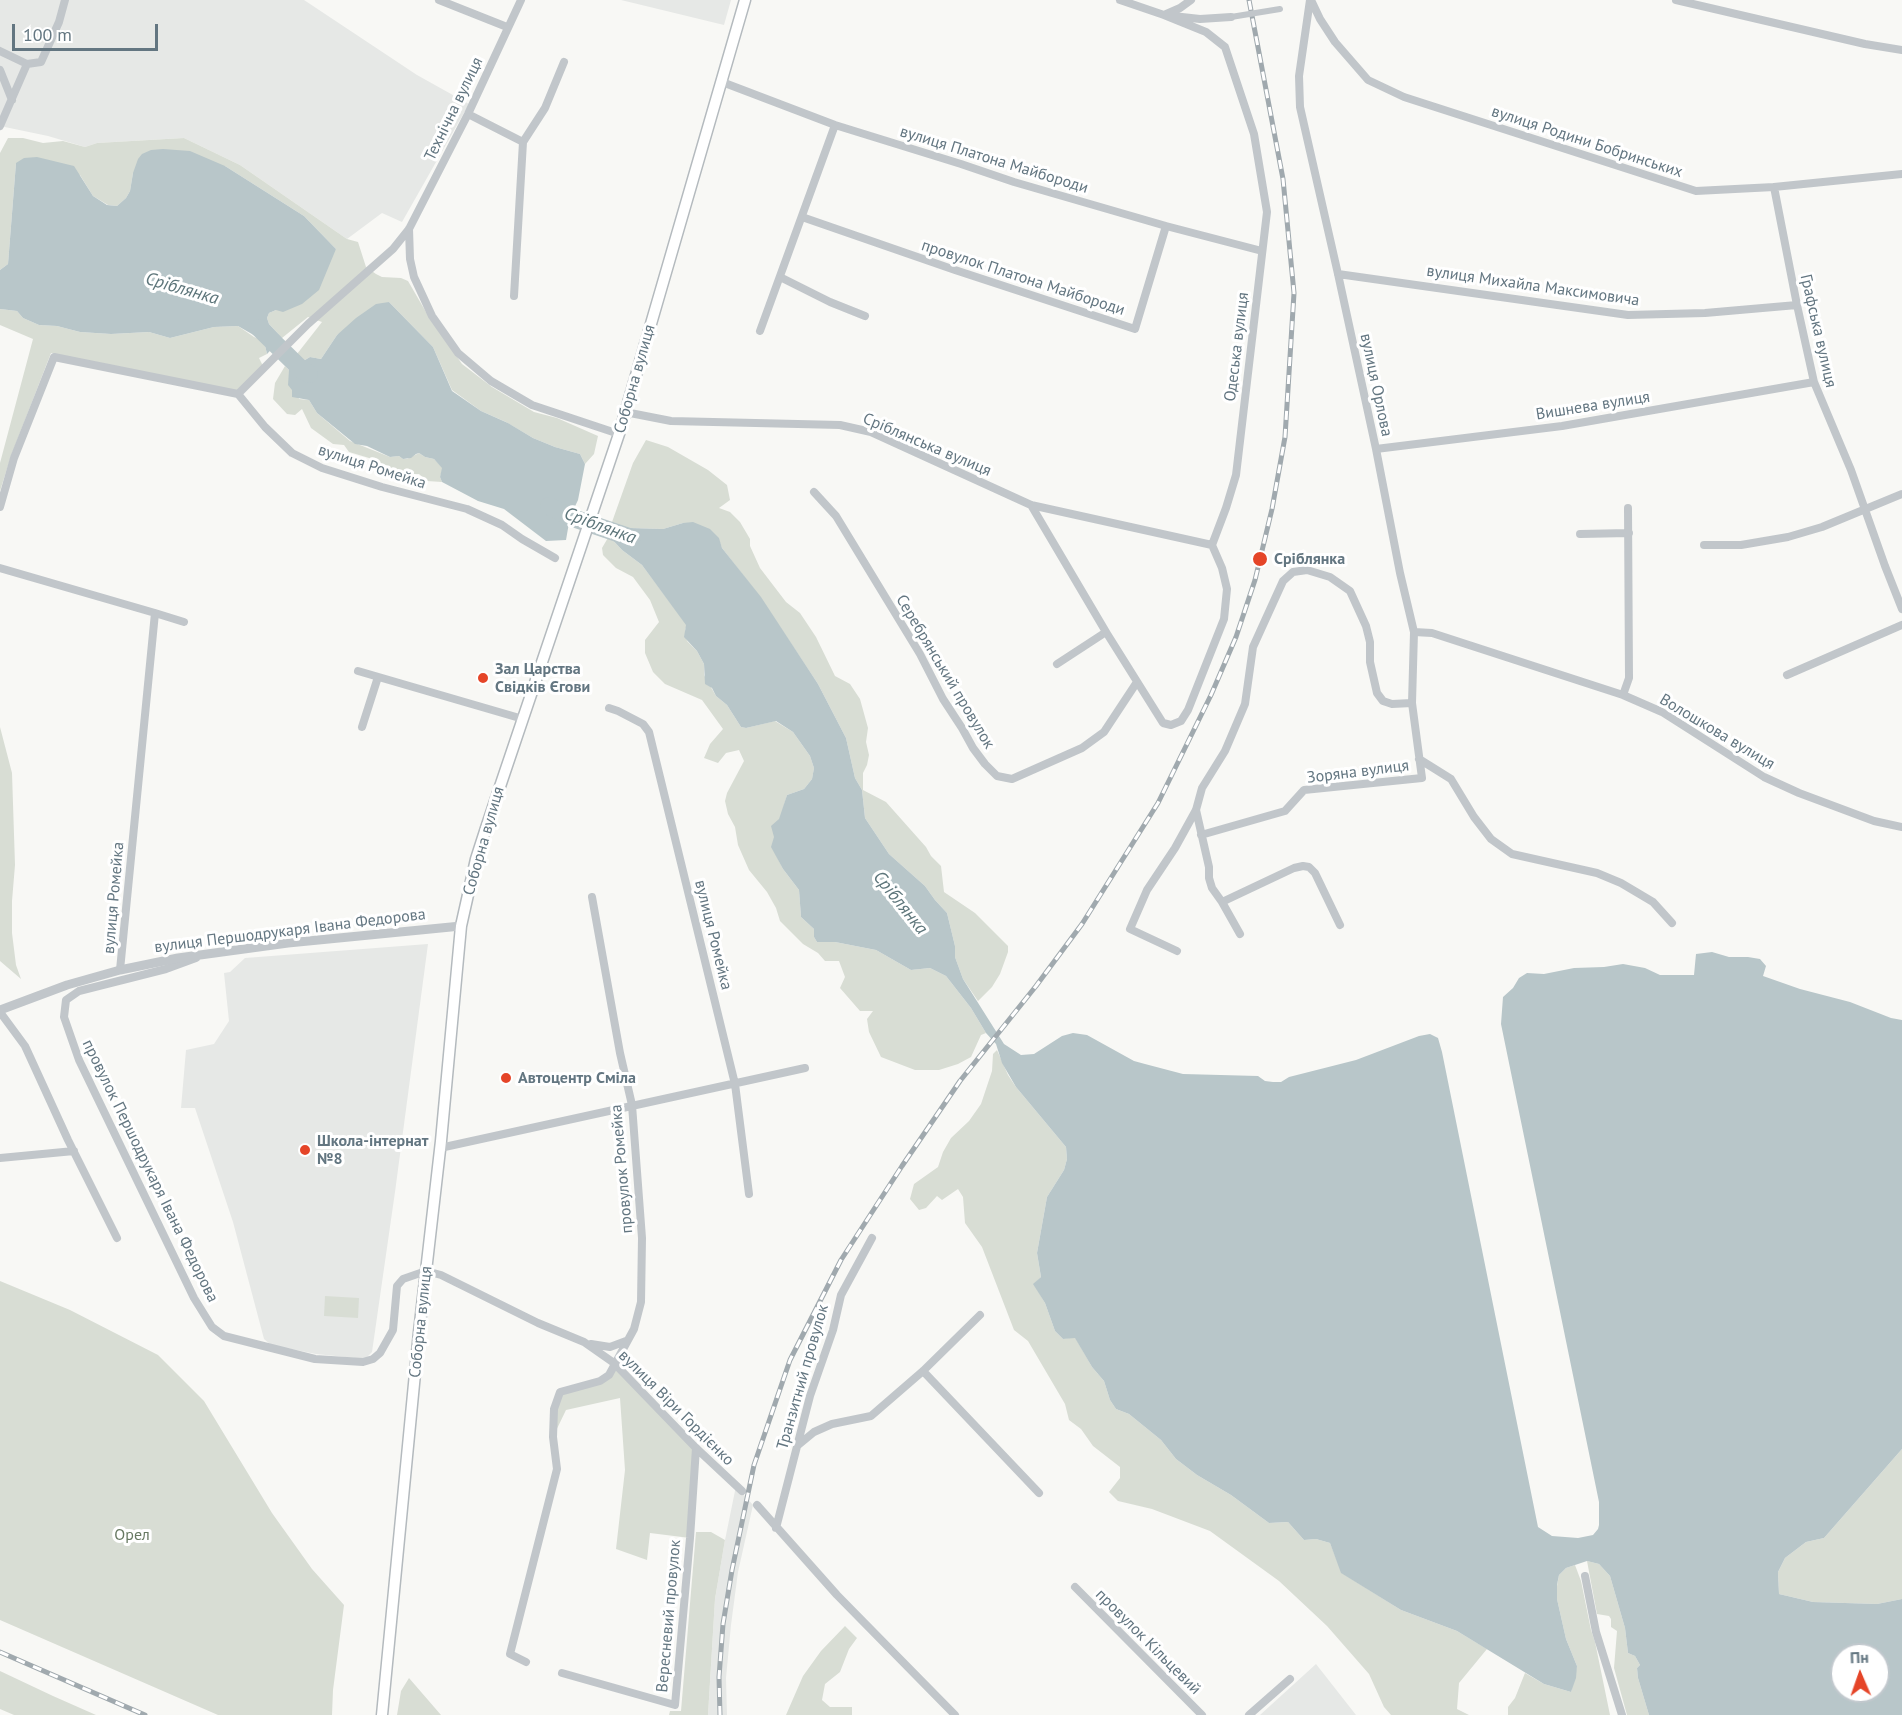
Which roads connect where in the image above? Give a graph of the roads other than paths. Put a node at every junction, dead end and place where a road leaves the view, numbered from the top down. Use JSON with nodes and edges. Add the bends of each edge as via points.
{"nodes":[{"id":1,"x":66,"y":0,"type":"edge"},
{"id":2,"x":438,"y":0,"type":"edge"},
{"id":3,"x":521,"y":0,"type":"edge"},
{"id":4,"x":745,"y":0,"type":"edge"},
{"id":5,"x":1120,"y":0,"type":"edge"},
{"id":6,"x":1191,"y":0,"type":"edge"},
{"id":7,"x":1311,"y":0,"type":"edge"},
{"id":8,"x":1676,"y":0,"type":"edge"},
{"id":9,"x":1280,"y":9,"type":"dead end"},
{"id":10,"x":1164,"y":15,"type":"junction"},
{"id":11,"x":1231,"y":17,"type":"joint"},
{"id":12,"x":507,"y":27,"type":"junction"},
{"id":13,"x":0,"y":51,"type":"edge"},
{"id":14,"x":1902,"y":51,"type":"edge"},
{"id":15,"x":564,"y":62,"type":"dead end"},
{"id":16,"x":27,"y":64,"type":"junction"},
{"id":17,"x":0,"y":70,"type":"edge"},
{"id":18,"x":722,"y":82,"type":"junction"},
{"id":19,"x":12,"y":100,"type":"junction"},
{"id":20,"x":468,"y":114,"type":"junction"},
{"id":21,"x":836,"y":125,"type":"junction"},
{"id":22,"x":0,"y":126,"type":"edge"},
{"id":23,"x":524,"y":142,"type":"junction"},
{"id":24,"x":1902,"y":174,"type":"edge"},
{"id":25,"x":1774,"y":187,"type":"junction"},
{"id":26,"x":802,"y":217,"type":"junction"},
{"id":27,"x":1166,"y":226,"type":"junction"},
{"id":28,"x":409,"y":229,"type":"junction"},
{"id":29,"x":1262,"y":251,"type":"junction"},
{"id":30,"x":1338,"y":274,"type":"junction"},
{"id":31,"x":780,"y":277,"type":"junction"},
{"id":32,"x":514,"y":296,"type":"dead end"},
{"id":33,"x":1797,"y":305,"type":"junction"},
{"id":34,"x":865,"y":316,"type":"dead end"},
{"id":35,"x":760,"y":331,"type":"dead end"},
{"id":36,"x":1814,"y":382,"type":"junction"},
{"id":37,"x":238,"y":394,"type":"junction"},
{"id":38,"x":625,"y":412,"type":"junction"},
{"id":39,"x":619,"y":434,"type":"junction"},
{"id":40,"x":1376,"y":449,"type":"junction"},
{"id":41,"x":814,"y":492,"type":"dead end"},
{"id":42,"x":1902,"y":494,"type":"edge"},
{"id":43,"x":1031,"y":505,"type":"junction"},
{"id":44,"x":0,"y":507,"type":"edge"},
{"id":45,"x":1628,"y":508,"type":"dead end"},
{"id":46,"x":1866,"y":509,"type":"junction"},
{"id":47,"x":1629,"y":533,"type":"junction"},
{"id":48,"x":1580,"y":534,"type":"dead end"},
{"id":49,"x":1212,"y":545,"type":"junction"},
{"id":50,"x":1704,"y":545,"type":"dead end"},
{"id":51,"x":555,"y":558,"type":"dead end"},
{"id":52,"x":0,"y":568,"type":"edge"},
{"id":53,"x":1902,"y":609,"type":"edge"},
{"id":54,"x":154,"y":613,"type":"junction"},
{"id":55,"x":184,"y":622,"type":"dead end"},
{"id":56,"x":1902,"y":625,"type":"edge"},
{"id":57,"x":1106,"y":632,"type":"junction"},
{"id":58,"x":1414,"y":632,"type":"junction"},
{"id":59,"x":1057,"y":663,"type":"dead end"},
{"id":60,"x":358,"y":671,"type":"dead end"},
{"id":61,"x":1787,"y":675,"type":"dead end"},
{"id":62,"x":378,"y":677,"type":"junction"},
{"id":63,"x":1137,"y":682,"type":"junction"},
{"id":64,"x":1623,"y":695,"type":"junction"},
{"id":65,"x":1412,"y":703,"type":"junction"},
{"id":66,"x":609,"y":708,"type":"dead end"},
{"id":67,"x":523,"y":719,"type":"junction"},
{"id":68,"x":362,"y":727,"type":"dead end"},
{"id":69,"x":1419,"y":759,"type":"junction"},
{"id":70,"x":1422,"y":778,"type":"joint"},
{"id":71,"x":1196,"y":810,"type":"junction"},
{"id":72,"x":1902,"y":827,"type":"edge"},
{"id":73,"x":1201,"y":835,"type":"junction"},
{"id":74,"x":592,"y":897,"type":"dead end"},
{"id":75,"x":1222,"y":902,"type":"junction"},
{"id":76,"x":1672,"y":923,"type":"dead end"},
{"id":77,"x":1340,"y":925,"type":"dead end"},
{"id":78,"x":461,"y":926,"type":"junction"},
{"id":79,"x":1240,"y":934,"type":"dead end"},
{"id":80,"x":1177,"y":951,"type":"dead end"},
{"id":81,"x":206,"y":954,"type":"junction"},
{"id":82,"x":120,"y":970,"type":"junction"},
{"id":83,"x":2,"y":1010,"type":"edge"},
{"id":84,"x":805,"y":1068,"type":"dead end"},
{"id":85,"x":735,"y":1084,"type":"junction"},
{"id":86,"x":632,"y":1106,"type":"junction"},
{"id":87,"x":440,"y":1148,"type":"junction"},
{"id":88,"x":74,"y":1151,"type":"junction"},
{"id":89,"x":0,"y":1158,"type":"edge"},
{"id":90,"x":750,"y":1194,"type":"dead end"},
{"id":91,"x":117,"y":1238,"type":"dead end"},
{"id":92,"x":872,"y":1238,"type":"dead end"},
{"id":93,"x":426,"y":1271,"type":"junction"},
{"id":94,"x":980,"y":1315,"type":"dead end"},
{"id":95,"x":629,"y":1338,"type":"junction"},
{"id":96,"x":584,"y":1342,"type":"junction"},
{"id":97,"x":614,"y":1363,"type":"junction"},
{"id":98,"x":923,"y":1371,"type":"junction"},
{"id":99,"x":796,"y":1446,"type":"junction"},
{"id":100,"x":696,"y":1448,"type":"junction"},
{"id":101,"x":742,"y":1491,"type":"dead end"},
{"id":102,"x":1039,"y":1493,"type":"dead end"},
{"id":103,"x":757,"y":1505,"type":"dead end"},
{"id":104,"x":776,"y":1528,"type":"junction"},
{"id":105,"x":1585,"y":1576,"type":"dead end"},
{"id":106,"x":1075,"y":1587,"type":"dead end"},
{"id":107,"x":526,"y":1662,"type":"dead end"},
{"id":108,"x":562,"y":1673,"type":"dead end"},
{"id":109,"x":1290,"y":1679,"type":"dead end"},
{"id":110,"x":382,"y":1715,"type":"edge"},
{"id":111,"x":955,"y":1715,"type":"edge"},
{"id":112,"x":1202,"y":1715,"type":"edge"},
{"id":113,"x":1249,"y":1715,"type":"edge"},
{"id":114,"x":1622,"y":1715,"type":"edge"}],
"edges":[{"from":1,"to":16,"type":"street","via":[[41,62]]},
{"from":2,"to":12,"type":"street"},
{"from":3,"to":12,"type":"street","name":"Технічна вулиця"},
{"from":4,"to":18,"type":"main road","name":"Соборна вулиця"},
{"from":5,"to":10,"type":"street"},
{"from":6,"to":10,"type":"street"},
{"from":7,"to":25,"type":"street","name":"вулиця Родини Бобринських","via":[[1335,42],[1368,80],[1404,97],[1696,191]]},
{"from":7,"to":30,"type":"street","name":"вулиця Орлова","via":[[1299,76],[1300,107]]},
{"from":8,"to":14,"type":"street"},
{"from":9,"to":11,"type":"street","bridge":true},
{"from":10,"to":11,"type":"street"},
{"from":10,"to":29,"type":"street","name":"Одеська вулиця","via":[[1206,32],[1225,47],[1254,134],[1267,212]]},
{"from":12,"to":20,"type":"street","name":"Технічна вулиця"},
{"from":13,"to":16,"type":"street"},
{"from":15,"to":23,"type":"street"},
{"from":16,"to":19,"type":"street"},
{"from":17,"to":19,"type":"street"},
{"from":18,"to":21,"type":"street","name":"вулиця Платона Майбороди"},
{"from":18,"to":38,"type":"main road","name":"Соборна вулиця"},
{"from":19,"to":22,"type":"street"},
{"from":20,"to":23,"type":"street"},
{"from":20,"to":28,"type":"street","name":"Технічна вулиця"},
{"from":21,"to":26,"type":"street"},
{"from":21,"to":27,"type":"street","name":"вулиця Платона Майбороди"},
{"from":23,"to":32,"type":"street"},
{"from":24,"to":25,"type":"street","name":"вулиця Родини Бобринських"},
{"from":25,"to":33,"type":"street","name":"Графська вулиця"},
{"from":26,"to":27,"type":"street","name":"провулок Платона Майбороди","via":[[1135,329]]},
{"from":26,"to":31,"type":"street"},
{"from":27,"to":29,"type":"street","name":"вулиця Платона Майбороди"},
{"from":28,"to":37,"type":"street","name":"Технічна вулиця","via":[[393,249]]},
{"from":28,"to":39,"type":"street","via":[[414,277],[432,316],[458,353],[491,381],[532,405]]},
{"from":29,"to":49,"type":"street","name":"Одеська вулиця","via":[[1236,475]]},
{"from":30,"to":33,"type":"street","name":"вулиця Михайла Максимовича","via":[[1628,315]]},
{"from":30,"to":40,"type":"street","name":"вулиця Орлова"},
{"from":31,"to":34,"type":"street"},
{"from":31,"to":35,"type":"street"},
{"from":33,"to":36,"type":"street","name":"Графська вулиця"},
{"from":36,"to":40,"type":"street","name":"Вишнева вулиця","via":[[1562,426]]},
{"from":36,"to":46,"type":"street","name":"Графська вулиця"},
{"from":37,"to":44,"type":"street","via":[[54,357],[14,458]]},
{"from":37,"to":51,"type":"street","name":"вулиця Ромейка","via":[[292,453],[322,468],[467,510],[502,525]]},
{"from":38,"to":39,"type":"main road","name":"Соборна вулиця"},
{"from":38,"to":43,"type":"street","name":"Сріблянська вулиця","via":[[671,421],[840,425],[871,432]]},
{"from":39,"to":67,"type":"main road","name":"Соборна вулиця"},
{"from":40,"to":58,"type":"street","name":"вулиця Орлова"},
{"from":41,"to":63,"type":"street","name":"Серебрянський провулок","via":[[836,516],[973,748],[997,776],[1012,779],[1082,748],[1104,732]]},
{"from":42,"to":46,"type":"street"},
{"from":43,"to":49,"type":"street","name":"Сріблянська вулиця"},
{"from":43,"to":57,"type":"street"},
{"from":45,"to":47,"type":"street"},
{"from":46,"to":50,"type":"street","via":[[1788,537]]},
{"from":46,"to":53,"type":"street","name":"Графська вулиця"},
{"from":47,"to":48,"type":"street"},
{"from":47,"to":64,"type":"street","via":[[1629,678]]},
{"from":49,"to":63,"type":"street","via":[[1227,589],[1224,619],[1181,721],[1162,723]]},
{"from":52,"to":54,"type":"street"},
{"from":54,"to":55,"type":"street"},
{"from":54,"to":82,"type":"street","name":"вулиця Ромейка"},
{"from":56,"to":61,"type":"street"},
{"from":57,"to":59,"type":"street"},
{"from":57,"to":63,"type":"street"},
{"from":58,"to":64,"type":"street","name":"Волошкова вулиця","via":[[1432,633]]},
{"from":58,"to":65,"type":"street","name":"вулиця Орлова"},
{"from":60,"to":62,"type":"street"},
{"from":62,"to":67,"type":"street"},
{"from":62,"to":68,"type":"street"},
{"from":64,"to":72,"type":"street","name":"Волошкова вулиця","via":[[1662,712],[1764,777],[1874,821]]},
{"from":65,"to":69,"type":"street","name":"вулиця Орлова"},
{"from":65,"to":71,"type":"street","via":[[1392,704],[1377,693],[1366,626],[1350,591],[1330,577],[1307,570],[1293,572],[1283,581],[1259,631],[1245,704],[1225,751],[1202,788]]},
{"from":66,"to":85,"type":"street","name":"вулиця Ромейка","via":[[644,724],[649,732]]},
{"from":67,"to":78,"type":"main road","name":"Соборна вулиця","via":[[476,859]]},
{"from":69,"to":70,"type":"street","name":"вулиця Орлова"},
{"from":69,"to":76,"type":"street","via":[[1451,779],[1491,839],[1512,854],[1597,873],[1621,883],[1653,902]]},
{"from":70,"to":73,"type":"street","name":"Зоряна вулиця","via":[[1304,790],[1285,811]]},
{"from":71,"to":73,"type":"street"},
{"from":71,"to":80,"type":"street","via":[[1148,890],[1130,929]]},
{"from":73,"to":75,"type":"street","via":[[1212,888]]},
{"from":74,"to":86,"type":"street","name":"провулок Ромейка"},
{"from":75,"to":77,"type":"street","via":[[1294,868],[1309,867]]},
{"from":75,"to":79,"type":"street"},
{"from":78,"to":81,"type":"street","name":"вулиця Першодрукаря Івана Федорова"},
{"from":78,"to":87,"type":"main road","name":"Соборна вулиця"},
{"from":81,"to":82,"type":"street","name":"вулиця Першодрукаря Івана Федорова"},
{"from":81,"to":93,"type":"street","name":"провулок Першодрукаря Івана Федорова","via":[[166,969],[80,991],[66,1000],[64,1017],[79,1060],[212,1328],[224,1336],[315,1359],[363,1362],[380,1353],[393,1330],[397,1286],[403,1279]]},
{"from":82,"to":83,"type":"street","name":"вулиця Першодрукаря Івана Федорова"},
{"from":83,"to":88,"type":"street","via":[[25,1046]]},
{"from":84,"to":85,"type":"street"},
{"from":85,"to":86,"type":"street"},
{"from":85,"to":90,"type":"street","name":"вулиця Ромейка"},
{"from":86,"to":87,"type":"street"},
{"from":86,"to":95,"type":"street","name":"провулок Ромейка","via":[[642,1238],[642,1302]]},
{"from":87,"to":93,"type":"main road","name":"Соборна вулиця"},
{"from":88,"to":89,"type":"street"},
{"from":88,"to":91,"type":"street"},
{"from":92,"to":99,"type":"street","name":"Транзитний провулок","via":[[842,1295]]},
{"from":93,"to":96,"type":"street","name":"вулиця Віри Гордієнко"},
{"from":93,"to":110,"type":"main road","name":"Соборна вулиця"},
{"from":94,"to":98,"type":"street"},
{"from":95,"to":96,"type":"street","via":[[610,1347]]},
{"from":95,"to":97,"type":"street","name":"провулок Ромейка"},
{"from":96,"to":97,"type":"street","name":"вулиця Віри Гордієнко"},
{"from":97,"to":100,"type":"street","name":"вулиця Віри Гордієнко"},
{"from":97,"to":107,"type":"street","name":"провулок Ромейка","via":[[609,1375],[600,1381],[560,1392],[554,1409],[558,1468],[510,1654]]},
{"from":98,"to":99,"type":"street","via":[[871,1416],[832,1424]]},
{"from":98,"to":102,"type":"street"},
{"from":99,"to":104,"type":"street","name":"Транзитний провулок"},
{"from":100,"to":101,"type":"street","name":"вулиця Віри Гордієнко"},
{"from":100,"to":108,"type":"street","name":"Вересневий провулок","via":[[675,1705]]},
{"from":103,"to":104,"type":"street"},
{"from":104,"to":111,"type":"street"},
{"from":105,"to":114,"type":"street","via":[[1596,1632]]},
{"from":106,"to":112,"type":"street","name":"провулок Кільцевий"},
{"from":109,"to":113,"type":"street"}]}
